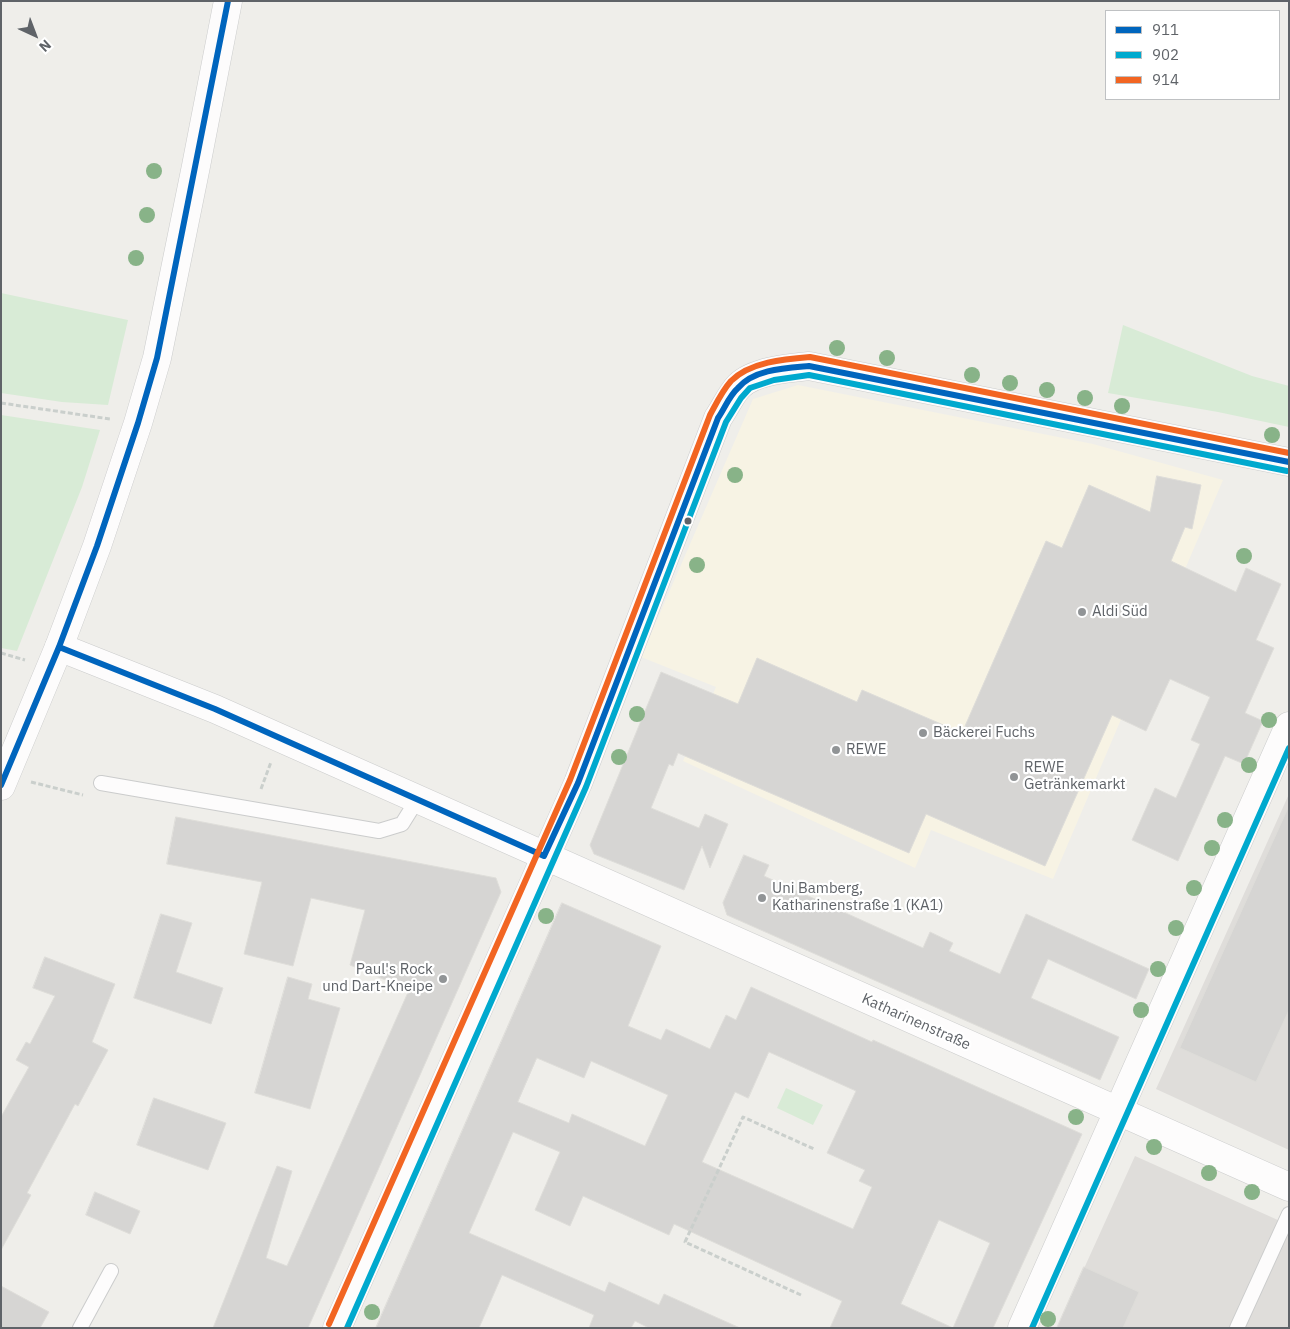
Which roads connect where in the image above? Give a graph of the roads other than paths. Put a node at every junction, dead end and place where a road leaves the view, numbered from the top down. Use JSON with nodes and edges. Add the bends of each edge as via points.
{"nodes":[{"id":1,"x":228,"y":1,"type":"edge"},
{"id":2,"x":1289,"y":462,"type":"edge"},
{"id":3,"x":59,"y":647,"type":"junction"},
{"id":4,"x":1289,"y":726,"type":"edge"},
{"id":5,"x":4,"y":781,"type":"edge"},
{"id":6,"x":101,"y":783,"type":"dead end"},
{"id":7,"x":418,"y":800,"type":"junction"},
{"id":8,"x":544,"y":856,"type":"junction"},
{"id":9,"x":1118,"y":1112,"type":"junction"},
{"id":10,"x":1289,"y":1188,"type":"edge"},
{"id":11,"x":1289,"y":1214,"type":"edge"},
{"id":12,"x":112,"y":1271,"type":"dead end"},
{"id":13,"x":80,"y":1328,"type":"edge"},
{"id":14,"x":337,"y":1328,"type":"edge"},
{"id":15,"x":1022,"y":1328,"type":"edge"},
{"id":16,"x":1237,"y":1328,"type":"edge"}],
"edges":[{"from":1,"to":3,"type":"street","via":[[156,358],[97,546]]},
{"from":2,"to":8,"type":"street","via":[[809,366],[780,368],[760,374],[740,385],[718,418],[578,783]]},
{"from":3,"to":5,"type":"street"},
{"from":3,"to":7,"type":"street","name":"Katharinenstraße","via":[[215,709]]},
{"from":4,"to":9,"type":"street"},
{"from":6,"to":7,"type":"lane","via":[[380,831],[402,824]]},
{"from":7,"to":8,"type":"street","name":"Katharinenstraße"},
{"from":8,"to":9,"type":"street","name":"Katharinenstraße"},
{"from":8,"to":14,"type":"street"},
{"from":9,"to":10,"type":"street","name":"Katharinenstraße"},
{"from":9,"to":15,"type":"street"},
{"from":11,"to":16,"type":"lane"},
{"from":12,"to":13,"type":"lane"}]}
